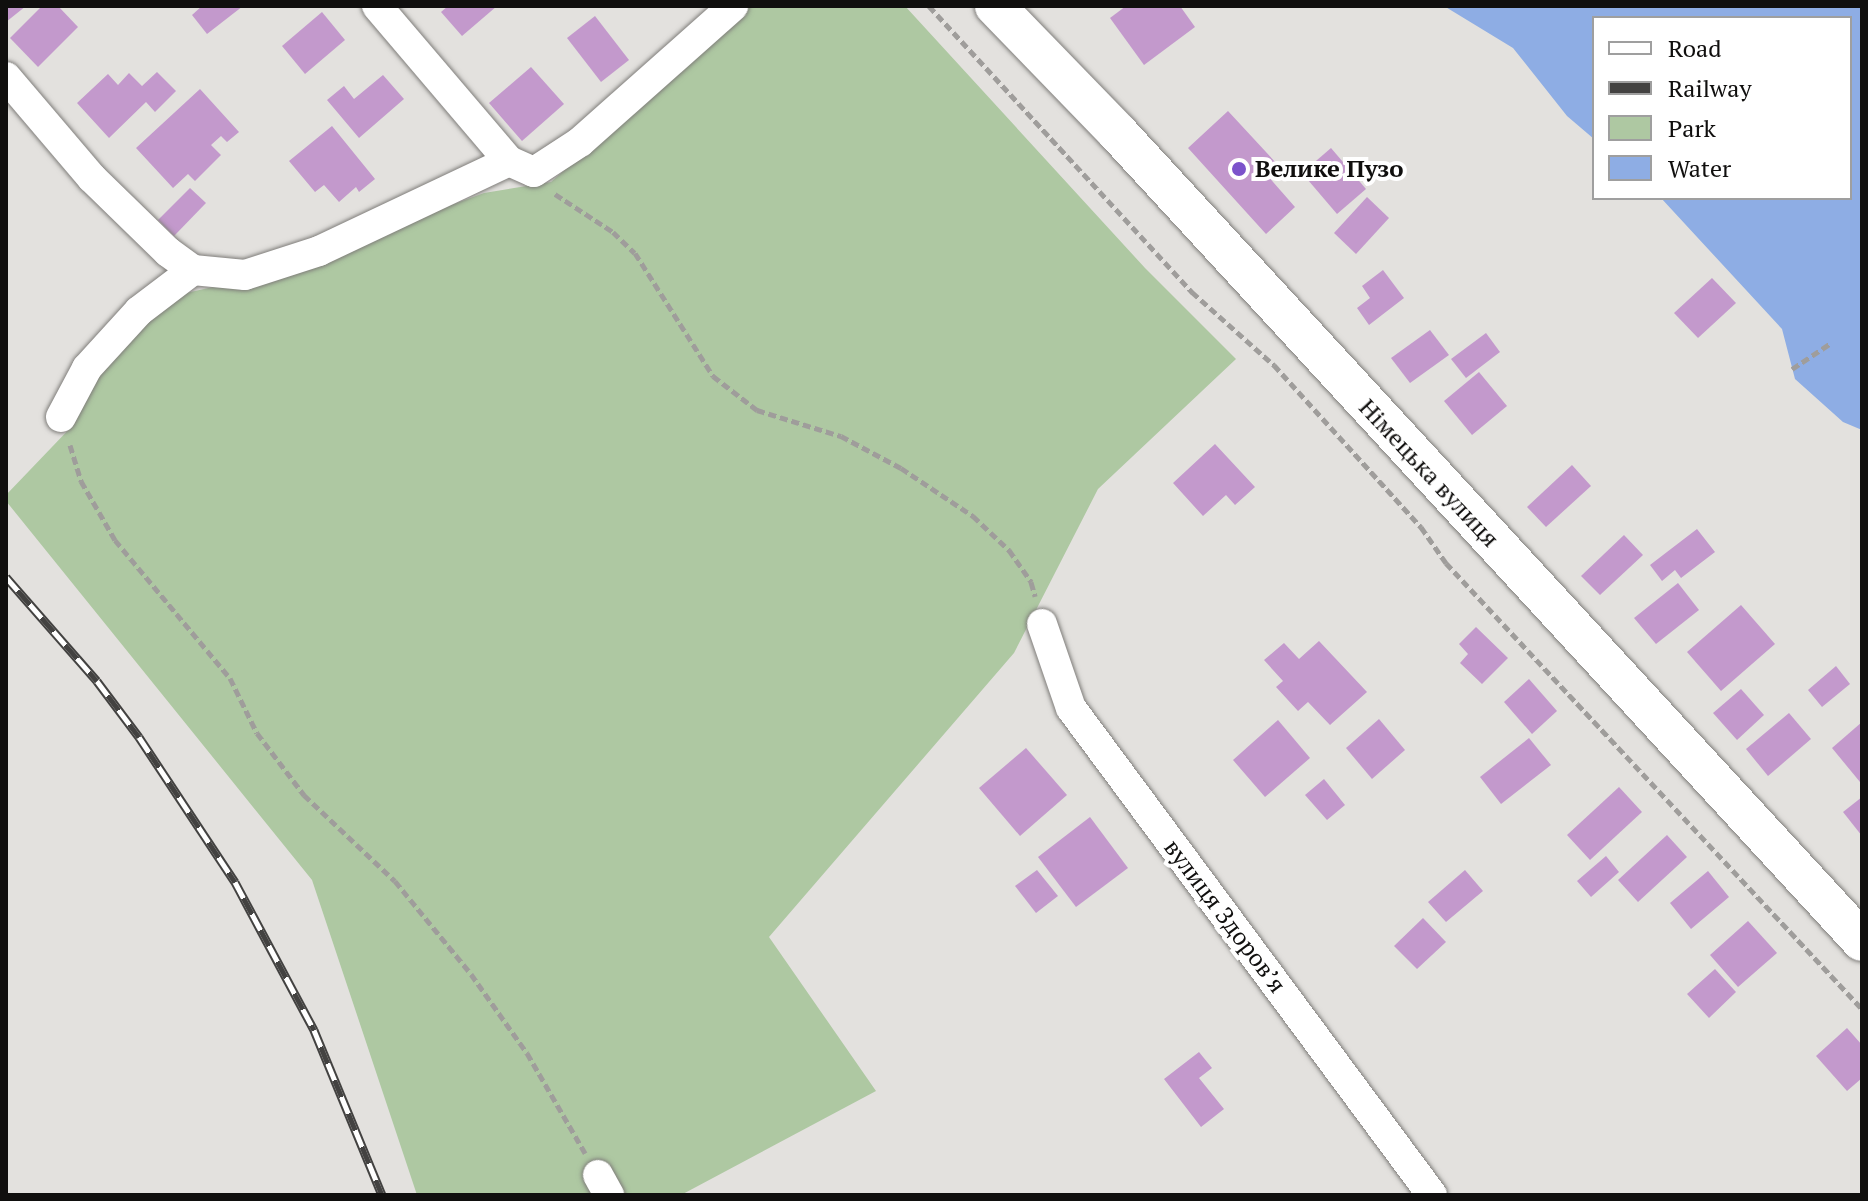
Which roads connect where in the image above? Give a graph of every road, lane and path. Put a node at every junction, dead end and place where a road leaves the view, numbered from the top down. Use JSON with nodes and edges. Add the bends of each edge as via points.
{"nodes":[{"id":1,"x":377,"y":6,"type":"edge"},
{"id":2,"x":733,"y":6,"type":"edge"},
{"id":3,"x":929,"y":6,"type":"edge"},
{"id":4,"x":995,"y":6,"type":"edge"},
{"id":5,"x":6,"y":77,"type":"edge"},
{"id":6,"x":522,"y":167,"type":"junction"},
{"id":7,"x":193,"y":270,"type":"junction"},
{"id":8,"x":1831,"y":343,"type":"dead end"},
{"id":9,"x":1792,"y":369,"type":"dead end"},
{"id":10,"x":61,"y":417,"type":"joint"},
{"id":11,"x":1042,"y":624,"type":"joint"},
{"id":12,"x":1862,"y":941,"type":"edge"},
{"id":13,"x":1862,"y":1009,"type":"edge"},
{"id":14,"x":604,"y":1185,"type":"edge"},
{"id":15,"x":1432,"y":1195,"type":"edge"}],
"edges":[{"from":1,"to":6,"type":"street"},
{"from":2,"to":6,"type":"street","via":[[580,142]]},
{"from":3,"to":13,"type":"path","via":[[1192,292],[1274,365],[1421,527],[1446,563]]},
{"from":4,"to":12,"type":"main road","name":"Німецька вулиця"},
{"from":5,"to":7,"type":"street","via":[[92,178]]},
{"from":6,"to":7,"type":"street","via":[[319,251],[245,275]]},
{"from":6,"to":11,"type":"path","via":[[635,253],[713,376],[757,410],[841,436],[973,516],[1009,550],[1031,582]]},
{"from":7,"to":10,"type":"street","via":[[139,311],[87,368]]},
{"from":8,"to":9,"type":"path"},
{"from":10,"to":14,"type":"path","via":[[81,481],[115,540],[230,678],[257,733],[304,795],[395,881],[471,974],[527,1053]]},
{"from":11,"to":15,"type":"street","name":"вулиця Здоровʼя","via":[[1071,708]]}]}
